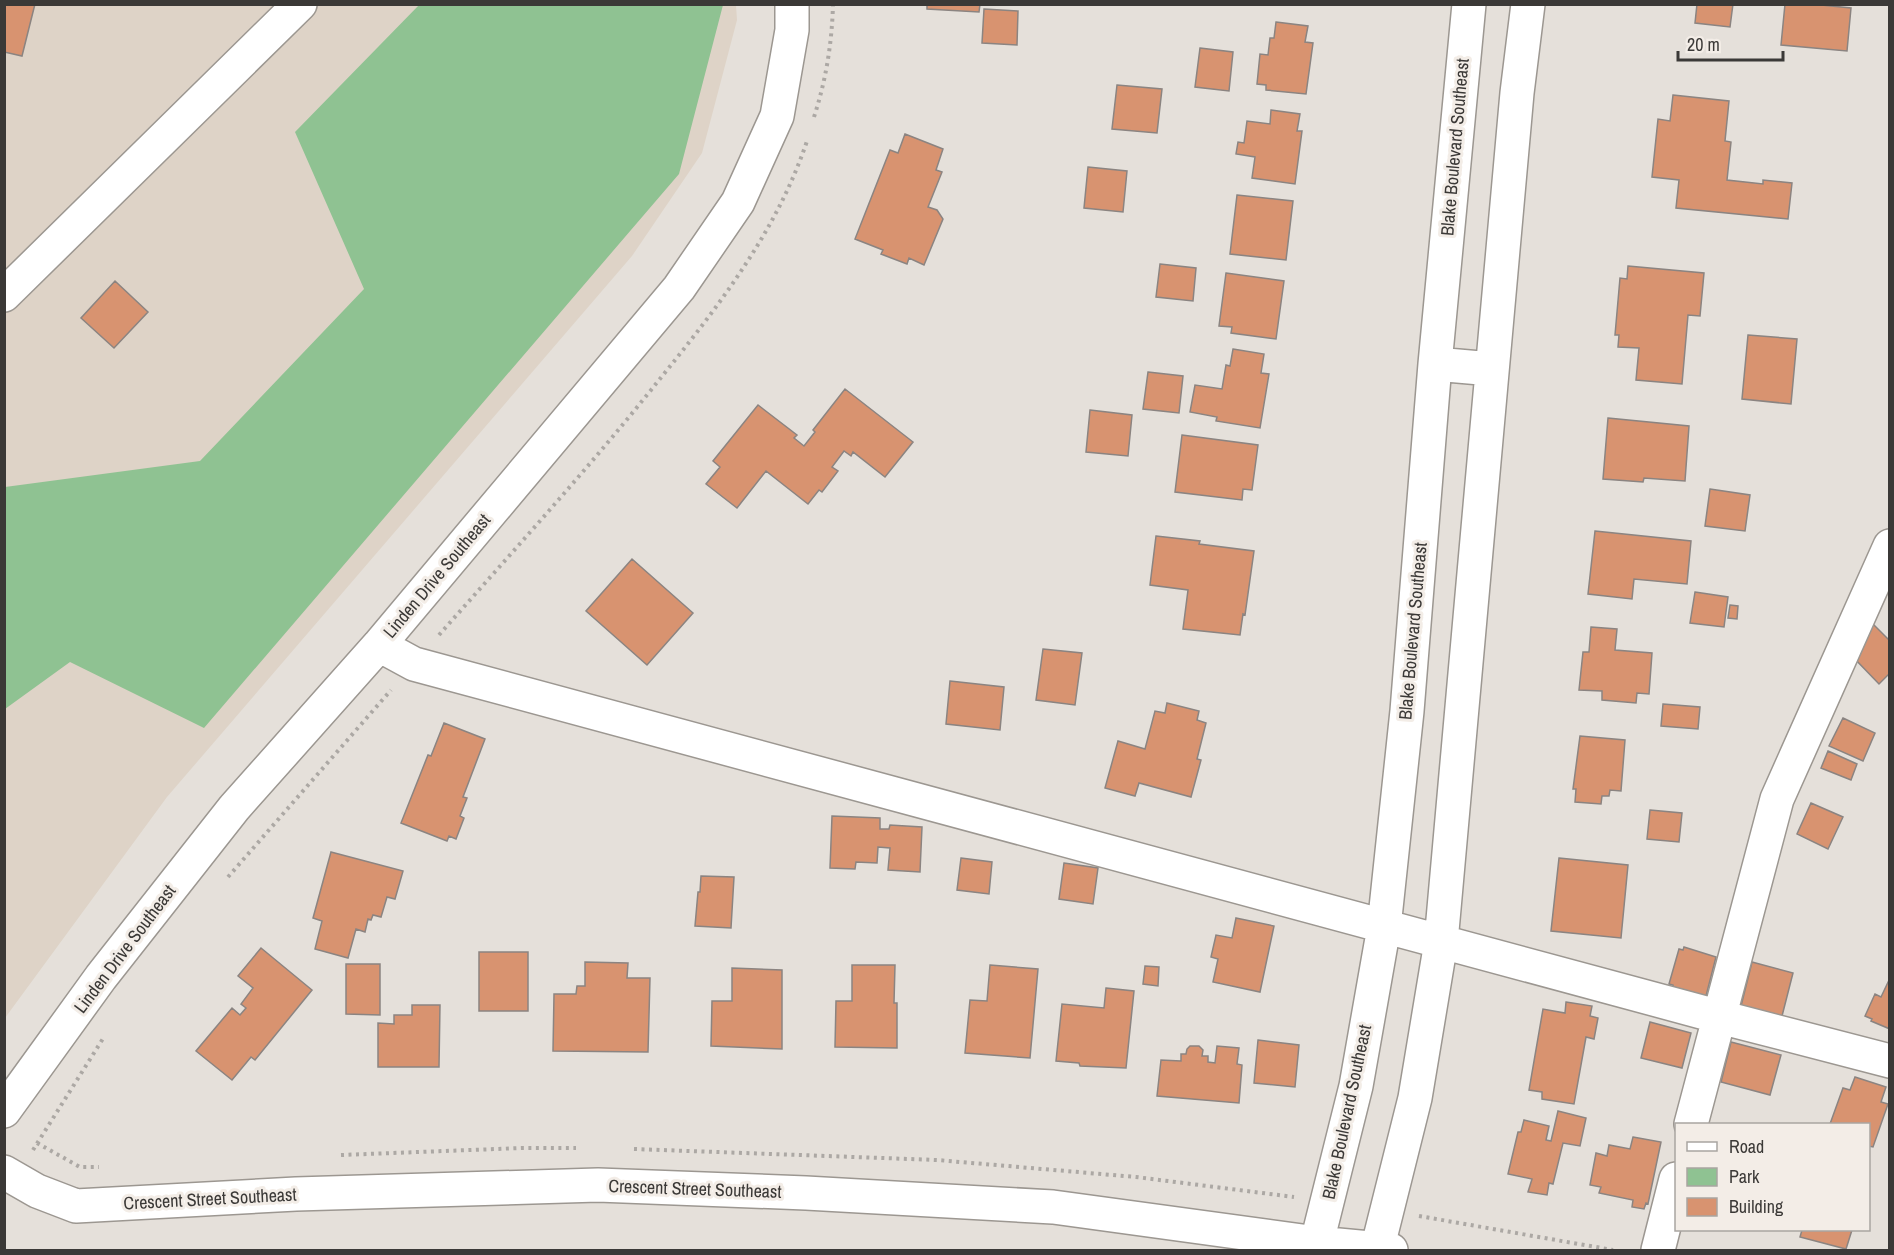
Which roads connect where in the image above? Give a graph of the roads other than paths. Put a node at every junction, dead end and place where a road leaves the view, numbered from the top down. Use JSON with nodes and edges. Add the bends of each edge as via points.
{"nodes":[{"id":1,"x":300,"y":4,"type":"edge"},
{"id":2,"x":792,"y":4,"type":"edge"},
{"id":3,"x":1469,"y":4,"type":"edge"},
{"id":4,"x":1528,"y":4,"type":"edge"},
{"id":5,"x":4,"y":295,"type":"edge"},
{"id":6,"x":1435,"y":364,"type":"junction"},
{"id":7,"x":1492,"y":369,"type":"junction"},
{"id":8,"x":1890,"y":546,"type":"edge"},
{"id":9,"x":380,"y":645,"type":"junction"},
{"id":10,"x":1384,"y":927,"type":"junction"},
{"id":11,"x":1442,"y":942,"type":"junction"},
{"id":12,"x":1720,"y":1017,"type":"junction"},
{"id":13,"x":1890,"y":1061,"type":"edge"},
{"id":14,"x":4,"y":1111,"type":"edge"},
{"id":15,"x":1692,"y":1123,"type":"edge"},
{"id":16,"x":4,"y":1172,"type":"edge"},
{"id":17,"x":1675,"y":1187,"type":"edge"},
{"id":18,"x":1316,"y":1247,"type":"edge"},
{"id":19,"x":1382,"y":1250,"type":"edge"},
{"id":20,"x":1658,"y":1251,"type":"edge"}],
"edges":[{"from":1,"to":5,"type":"street"},
{"from":2,"to":9,"type":"street","name":"Linden Drive Southeast","via":[[792,30],[777,116],[738,202],[679,288]]},
{"from":3,"to":6,"type":"street","name":"Blake Boulevard Southeast"},
{"from":4,"to":7,"type":"street"},
{"from":6,"to":7,"type":"street"},
{"from":6,"to":10,"type":"street","name":"Blake Boulevard Southeast","via":[[1407,711]]},
{"from":7,"to":11,"type":"street"},
{"from":8,"to":12,"type":"street","via":[[1777,799]]},
{"from":9,"to":10,"type":"street","via":[[414,664]]},
{"from":9,"to":14,"type":"street","name":"Linden Drive Southeast","via":[[234,808],[101,977]]},
{"from":10,"to":11,"type":"street"},
{"from":10,"to":18,"type":"street","name":"Blake Boulevard Southeast","via":[[1356,1086]]},
{"from":11,"to":12,"type":"street"},
{"from":11,"to":19,"type":"street","via":[[1415,1098]]},
{"from":12,"to":13,"type":"street"},
{"from":12,"to":15,"type":"street"},
{"from":16,"to":18,"type":"street","name":"Crescent Street Southeast","via":[[37,1191],[76,1206],[296,1194],[598,1185],[1053,1207]]},
{"from":17,"to":20,"type":"street"},
{"from":18,"to":19,"type":"street","name":"Crescent Street Southeast"}]}
